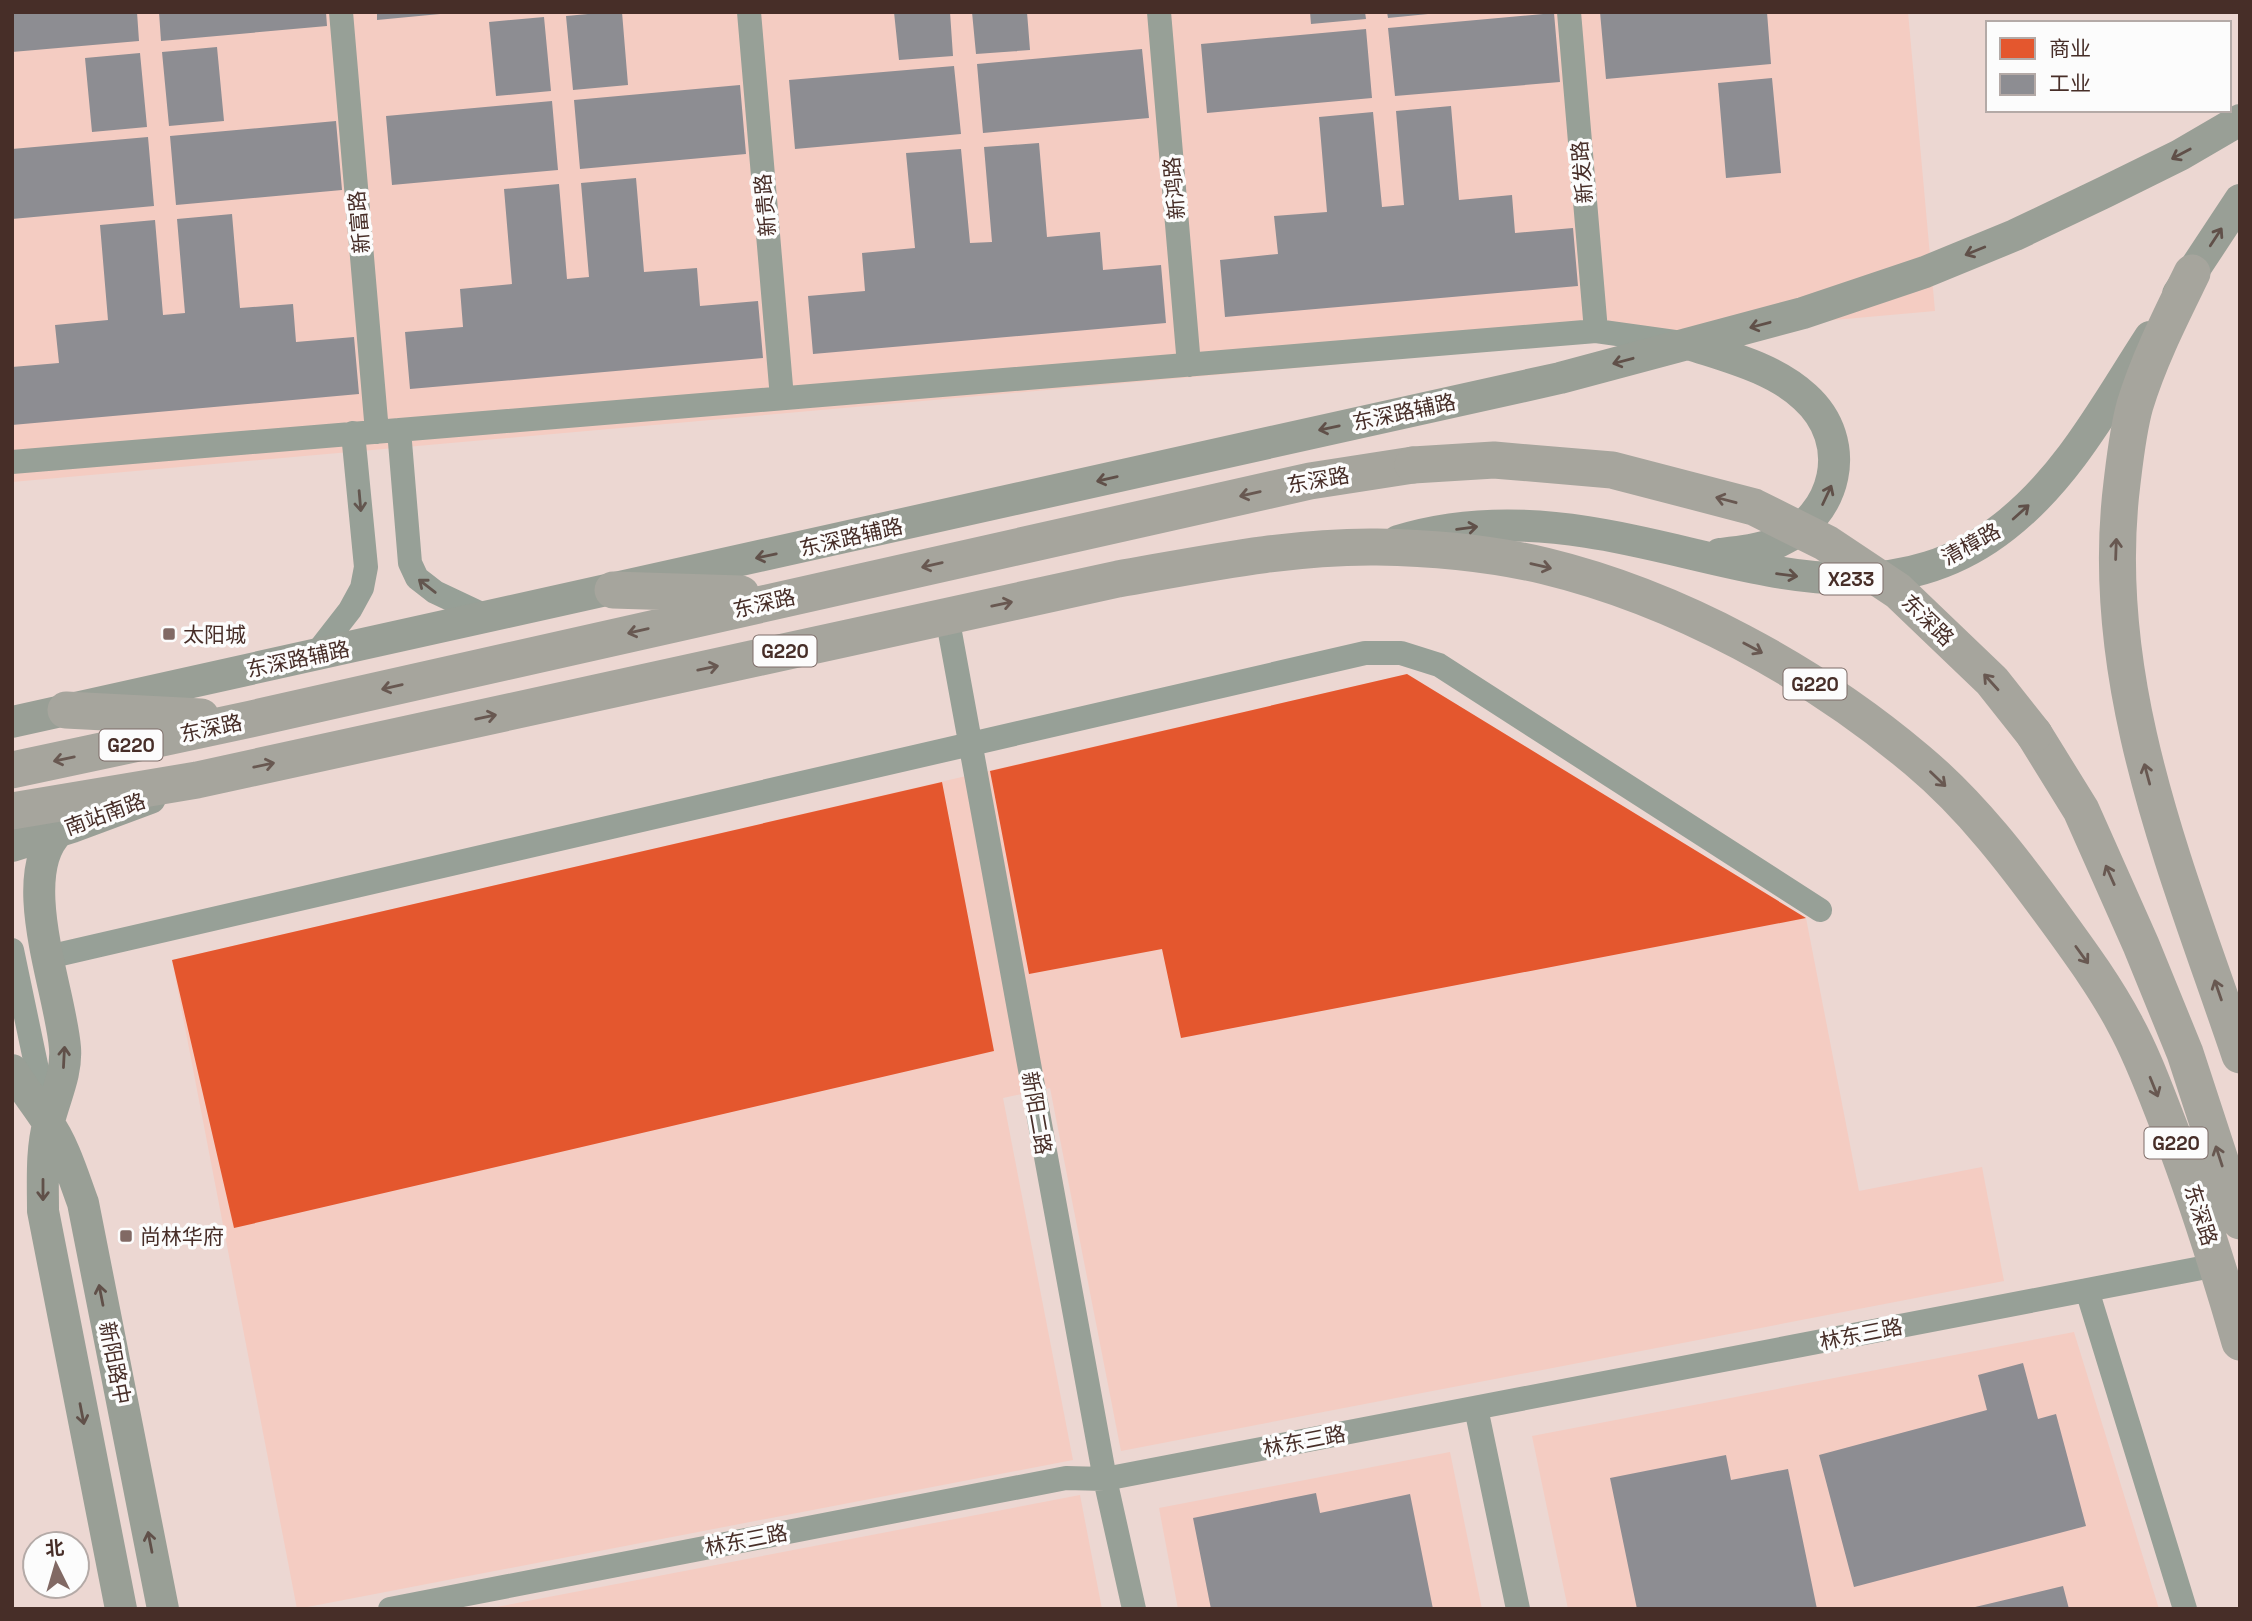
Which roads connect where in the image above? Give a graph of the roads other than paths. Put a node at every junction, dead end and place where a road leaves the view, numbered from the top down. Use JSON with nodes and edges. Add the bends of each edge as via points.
{"nodes":[{"id":1,"x":341,"y":12,"type":"edge"},
{"id":2,"x":749,"y":12,"type":"edge"},
{"id":3,"x":1159,"y":12,"type":"edge"},
{"id":4,"x":1569,"y":12,"type":"edge"},
{"id":5,"x":2240,"y":120,"type":"edge"},
{"id":6,"x":2240,"y":200,"type":"edge"},
{"id":7,"x":2192,"y":273,"type":"junction"},
{"id":8,"x":1595,"y":331,"type":"junction"},
{"id":9,"x":1689,"y":344,"type":"junction"},
{"id":10,"x":1189,"y":365,"type":"junction"},
{"id":11,"x":782,"y":398,"type":"junction"},
{"id":12,"x":376,"y":432,"type":"junction"},
{"id":13,"x":12,"y":462,"type":"edge"},
{"id":14,"x":1376,"y":547,"type":"junction"},
{"id":15,"x":1707,"y":556,"type":"junction"},
{"id":16,"x":612,"y":590,"type":"junction"},
{"id":17,"x":795,"y":596,"type":"junction"},
{"id":18,"x":947,"y":616,"type":"junction"},
{"id":19,"x":488,"y":617,"type":"junction"},
{"id":20,"x":315,"y":655,"type":"junction"},
{"id":21,"x":66,"y":710,"type":"junction"},
{"id":22,"x":251,"y":719,"type":"junction"},
{"id":23,"x":12,"y":722,"type":"edge"},
{"id":24,"x":969,"y":743,"type":"junction"},
{"id":25,"x":12,"y":771,"type":"edge"},
{"id":26,"x":197,"y":780,"type":"junction"},
{"id":27,"x":12,"y":811,"type":"edge"},
{"id":28,"x":59,"y":831,"type":"junction"},
{"id":29,"x":12,"y":846,"type":"edge"},
{"id":30,"x":1820,"y":910,"type":"dead end"},
{"id":31,"x":12,"y":950,"type":"edge"},
{"id":32,"x":48,"y":957,"type":"junction"},
{"id":33,"x":2240,"y":1055,"type":"edge"},
{"id":34,"x":12,"y":1070,"type":"edge"},
{"id":35,"x":48,"y":1123,"type":"junction"},
{"id":36,"x":2240,"y":1221,"type":"edge"},
{"id":37,"x":2217,"y":1265,"type":"junction"},
{"id":38,"x":2087,"y":1290,"type":"junction"},
{"id":39,"x":2240,"y":1342,"type":"edge"},
{"id":40,"x":1476,"y":1408,"type":"junction"},
{"id":41,"x":1105,"y":1479,"type":"junction"},
{"id":42,"x":121,"y":1609,"type":"edge"},
{"id":43,"x":163,"y":1609,"type":"edge"},
{"id":44,"x":390,"y":1609,"type":"edge"},
{"id":45,"x":1133,"y":1609,"type":"edge"},
{"id":46,"x":1518,"y":1609,"type":"edge"},
{"id":47,"x":2185,"y":1609,"type":"edge"}],
"edges":[{"from":1,"to":12,"type":"street","name":"新富路"},
{"from":2,"to":11,"type":"street","name":"新贵路"},
{"from":3,"to":10,"type":"street","name":"新鸿路"},
{"from":4,"to":8,"type":"street","name":"新发路"},
{"from":5,"to":9,"type":"main road","one_way":true,"via":[[2105,192],[1925,272],[1803,313]]},
{"from":7,"to":6,"type":"main road","name":"清樟路","number":"X233","one_way":true},
{"from":15,"to":7,"type":"main road","name":"清樟路","number":"X233","one_way":true,"via":[[1775,573],[1859,579],[1944,562],[1976,546],[2005,526],[2053,480]]},
{"from":33,"to":7,"type":"highway","one_way":true,"via":[[2152,792],[2136,732],[2118,614],[2119,505],[2135,407],[2158,343]]},
{"from":8,"to":9,"type":"street"},
{"from":8,"to":10,"type":"street"},
{"from":15,"to":9,"type":"main road","one_way":true,"via":[[1778,542],[1803,526],[1824,503],[1834,479],[1835,457],[1821,416],[1797,390],[1762,369]]},
{"from":9,"to":16,"type":"main road","name":"东深路辅路","one_way":true,"via":[[1560,378]]},
{"from":10,"to":11,"type":"street"},
{"from":11,"to":12,"type":"street"},
{"from":12,"to":13,"type":"street"},
{"from":19,"to":12,"type":"street","one_way":true,"via":[[435,592],[417,578]]},
{"from":12,"to":20,"type":"street","one_way":true,"via":[[362,588]]},
{"from":14,"to":15,"type":"main road","name":"清樟路","number":"X233","one_way":true,"via":[[1441,531],[1532,525]]},
{"from":18,"to":14,"type":"highway","name":"东深路","number":"G220","one_way":true,"via":[[1263,554]]},
{"from":14,"to":37,"type":"highway","name":"东深路","number":"G220","one_way":true,"via":[[1431,549],[1532,564],[1664,606],[1722,632],[1826,691],[1919,761],[1974,816],[2025,877],[2095,973],[2126,1025],[2179,1150]]},
{"from":16,"to":17,"type":"highway"},
{"from":16,"to":19,"type":"main road","name":"东深路辅路"},
{"from":17,"to":22,"type":"highway","name":"东深路","number":"G220","one_way":true},
{"from":36,"to":17,"type":"highway","name":"东深路","number":"G220","one_way":true,"bridge":true,"via":[[2185,1053],[2141,945],[2081,810],[2034,734],[1992,681],[1898,591],[1826,543],[1754,508],[1612,470],[1494,460],[1413,465],[1310,481]]},
{"from":18,"to":24,"type":"street","name":"新阳二路"},
{"from":26,"to":18,"type":"highway","name":"东深路","number":"G220","one_way":true},
{"from":19,"to":20,"type":"main road","name":"东深路辅路"},
{"from":20,"to":21,"type":"main road","name":"东深路辅路"},
{"from":21,"to":22,"type":"highway"},
{"from":21,"to":23,"type":"main road","name":"东深路辅路"},
{"from":22,"to":25,"type":"highway","name":"东深路","number":"G220","one_way":true},
{"from":24,"to":30,"type":"street","via":[[1364,653],[1401,653],[1438,666]]},
{"from":24,"to":32,"type":"street"},
{"from":24,"to":41,"type":"street","name":"新阳二路"},
{"from":26,"to":27,"type":"highway","name":"东深路","number":"G220"},
{"from":26,"to":28,"type":"main road","name":"南站南路"},
{"from":28,"to":29,"type":"main road","name":"南站南路"},
{"from":28,"to":32,"type":"main road","via":[[41,864],[42,932]]},
{"from":31,"to":35,"type":"street","name":"新阳路中"},
{"from":35,"to":32,"type":"main road","one_way":true,"via":[[66,1050]]},
{"from":34,"to":35,"type":"main road"},
{"from":35,"to":42,"type":"main road","name":"新阳路中","one_way":true,"via":[[43,1211]]},
{"from":43,"to":35,"type":"main road","name":"新阳路中","one_way":true,"via":[[83,1203]]},
{"from":37,"to":38,"type":"street","name":"林东三路"},
{"from":37,"to":39,"type":"highway","name":"东深路","number":"G220"},
{"from":38,"to":40,"type":"street","name":"林东三路"},
{"from":38,"to":47,"type":"street"},
{"from":40,"to":41,"type":"street","name":"林东三路"},
{"from":40,"to":46,"type":"street"},
{"from":41,"to":44,"type":"street","name":"林东三路","via":[[1066,1478]]},
{"from":41,"to":45,"type":"street","name":"新阳二路"}]}
